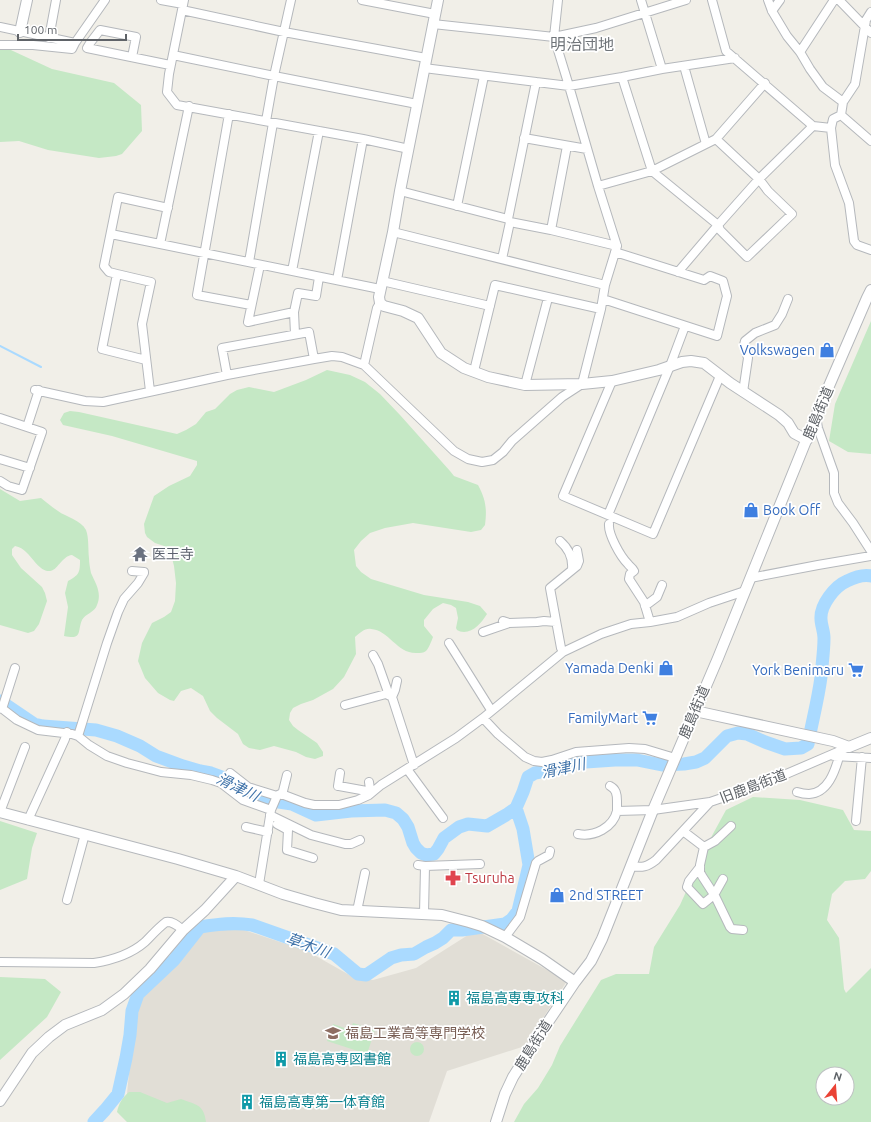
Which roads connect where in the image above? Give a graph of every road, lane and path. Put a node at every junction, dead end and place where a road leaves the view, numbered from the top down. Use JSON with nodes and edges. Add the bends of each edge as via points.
{"nodes":[{"id":1,"x":27,"y":0,"type":"edge"},
{"id":2,"x":56,"y":0,"type":"edge"},
{"id":3,"x":104,"y":0,"type":"edge"},
{"id":4,"x":161,"y":0,"type":"edge"},
{"id":5,"x":291,"y":0,"type":"edge"},
{"id":6,"x":362,"y":0,"type":"edge"},
{"id":7,"x":438,"y":0,"type":"edge"},
{"id":8,"x":558,"y":0,"type":"edge"},
{"id":9,"x":641,"y":0,"type":"edge"},
{"id":10,"x":686,"y":0,"type":"edge"},
{"id":11,"x":712,"y":0,"type":"edge"},
{"id":12,"x":768,"y":0,"type":"edge"},
{"id":13,"x":780,"y":0,"type":"edge"},
{"id":14,"x":834,"y":0,"type":"edge"},
{"id":15,"x":839,"y":0,"type":"edge"},
{"id":16,"x":183,"y":5,"type":"edge"},
{"id":17,"x":772,"y":11,"type":"junction"},
{"id":18,"x":871,"y":12,"type":"edge"},
{"id":19,"x":645,"y":13,"type":"junction"},
{"id":20,"x":434,"y":19,"type":"junction"},
{"id":21,"x":0,"y":27,"type":"edge"},
{"id":22,"x":868,"y":31,"type":"edge"},
{"id":23,"x":20,"y":32,"type":"junction"},
{"id":24,"x":284,"y":32,"type":"junction"},
{"id":25,"x":554,"y":37,"type":"junction"},
{"id":26,"x":49,"y":38,"type":"junction"},
{"id":27,"x":75,"y":43,"type":"junction"},
{"id":28,"x":0,"y":45,"type":"edge"},
{"id":29,"x":800,"y":52,"type":"junction"},
{"id":30,"x":173,"y":55,"type":"junction"},
{"id":31,"x":132,"y":57,"type":"junction"},
{"id":32,"x":735,"y":58,"type":"junction"},
{"id":33,"x":425,"y":63,"type":"junction"},
{"id":34,"x":170,"y":65,"type":"junction"},
{"id":35,"x":684,"y":66,"type":"junction"},
{"id":36,"x":662,"y":69,"type":"junction"},
{"id":37,"x":274,"y":76,"type":"junction"},
{"id":38,"x":484,"y":76,"type":"junction"},
{"id":39,"x":622,"y":77,"type":"junction"},
{"id":40,"x":536,"y":82,"type":"junction"},
{"id":41,"x":765,"y":83,"type":"junction"},
{"id":42,"x":569,"y":86,"type":"junction"},
{"id":43,"x":843,"y":102,"type":"junction"},
{"id":44,"x":417,"y":104,"type":"junction"},
{"id":45,"x":189,"y":106,"type":"junction"},
{"id":46,"x":229,"y":114,"type":"junction"},
{"id":47,"x":841,"y":115,"type":"junction"},
{"id":48,"x":270,"y":122,"type":"junction"},
{"id":49,"x":813,"y":126,"type":"junction"},
{"id":50,"x":831,"y":128,"type":"junction"},
{"id":51,"x":319,"y":131,"type":"junction"},
{"id":52,"x":524,"y":138,"type":"junction"},
{"id":53,"x":363,"y":139,"type":"junction"},
{"id":54,"x":716,"y":139,"type":"junction"},
{"id":55,"x":871,"y":141,"type":"edge"},
{"id":56,"x":706,"y":144,"type":"junction"},
{"id":57,"x":567,"y":146,"type":"junction"},
{"id":58,"x":587,"y":148,"type":"junction"},
{"id":59,"x":408,"y":149,"type":"junction"},
{"id":60,"x":652,"y":171,"type":"junction"},
{"id":61,"x":759,"y":180,"type":"junction"},
{"id":62,"x":598,"y":186,"type":"junction"},
{"id":63,"x":400,"y":191,"type":"junction"},
{"id":64,"x":457,"y":206,"type":"junction"},
{"id":65,"x":168,"y":208,"type":"junction"},
{"id":66,"x":509,"y":221,"type":"junction"},
{"id":67,"x":718,"y":225,"type":"junction"},
{"id":68,"x":551,"y":230,"type":"junction"},
{"id":69,"x":393,"y":232,"type":"junction"},
{"id":70,"x":111,"y":234,"type":"junction"},
{"id":71,"x":160,"y":244,"type":"junction"},
{"id":72,"x":616,"y":249,"type":"junction"},
{"id":73,"x":871,"y":250,"type":"edge"},
{"id":74,"x":205,"y":253,"type":"junction"},
{"id":75,"x":502,"y":259,"type":"junction"},
{"id":76,"x":249,"y":262,"type":"junction"},
{"id":77,"x":260,"y":264,"type":"junction"},
{"id":78,"x":292,"y":271,"type":"junction"},
{"id":79,"x":678,"y":272,"type":"junction"},
{"id":80,"x":117,"y":274,"type":"junction"},
{"id":81,"x":319,"y":277,"type":"junction"},
{"id":82,"x":337,"y":280,"type":"junction"},
{"id":83,"x":381,"y":285,"type":"junction"},
{"id":84,"x":605,"y":285,"type":"junction"},
{"id":85,"x":871,"y":290,"type":"edge"},
{"id":86,"x":548,"y":298,"type":"junction"},
{"id":87,"x":603,"y":299,"type":"junction"},
{"id":88,"x":788,"y":299,"type":"dead end"},
{"id":89,"x":380,"y":303,"type":"junction"},
{"id":90,"x":251,"y":305,"type":"junction"},
{"id":91,"x":490,"y":306,"type":"junction"},
{"id":92,"x":601,"y":309,"type":"junction"},
{"id":93,"x":294,"y":312,"type":"junction"},
{"id":94,"x":685,"y":326,"type":"junction"},
{"id":95,"x":295,"y":334,"type":"junction"},
{"id":96,"x":314,"y":359,"type":"junction"},
{"id":97,"x":146,"y":360,"type":"junction"},
{"id":98,"x":364,"y":365,"type":"junction"},
{"id":99,"x":670,"y":366,"type":"junction"},
{"id":100,"x":474,"y":371,"type":"junction"},
{"id":101,"x":227,"y":375,"type":"junction"},
{"id":102,"x":720,"y":376,"type":"junction"},
{"id":103,"x":612,"y":381,"type":"junction"},
{"id":104,"x":582,"y":384,"type":"junction"},
{"id":105,"x":525,"y":385,"type":"junction"},
{"id":106,"x":150,"y":391,"type":"junction"},
{"id":107,"x":743,"y":392,"type":"junction"},
{"id":108,"x":816,"y":416,"type":"junction"},
{"id":109,"x":0,"y":418,"type":"edge"},
{"id":110,"x":27,"y":427,"type":"junction"},
{"id":111,"x":807,"y":440,"type":"junction"},
{"id":112,"x":0,"y":459,"type":"edge"},
{"id":113,"x":30,"y":468,"type":"junction"},
{"id":114,"x":0,"y":481,"type":"edge"},
{"id":115,"x":608,"y":515,"type":"junction"},
{"id":116,"x":609,"y":524,"type":"dead end"},
{"id":117,"x":560,"y":541,"type":"dead end"},
{"id":118,"x":577,"y":550,"type":"dead end"},
{"id":119,"x":871,"y":551,"type":"edge"},
{"id":120,"x":871,"y":556,"type":"edge"},
{"id":121,"x":572,"y":569,"type":"junction"},
{"id":122,"x":132,"y":571,"type":"dead end"},
{"id":123,"x":750,"y":578,"type":"junction"},
{"id":124,"x":662,"y":585,"type":"dead end"},
{"id":125,"x":745,"y":591,"type":"junction"},
{"id":126,"x":645,"y":606,"type":"junction"},
{"id":127,"x":556,"y":622,"type":"junction"},
{"id":128,"x":650,"y":622,"type":"junction"},
{"id":129,"x":483,"y":632,"type":"dead end"},
{"id":130,"x":450,"y":643,"type":"dead end"},
{"id":131,"x":563,"y":652,"type":"junction"},
{"id":132,"x":373,"y":655,"type":"dead end"},
{"id":133,"x":15,"y":668,"type":"dead end"},
{"id":134,"x":397,"y":682,"type":"dead end"},
{"id":135,"x":390,"y":696,"type":"junction"},
{"id":136,"x":345,"y":705,"type":"dead end"},
{"id":137,"x":1,"y":708,"type":"edge"},
{"id":138,"x":491,"y":710,"type":"junction"},
{"id":139,"x":695,"y":711,"type":"junction"},
{"id":140,"x":483,"y":718,"type":"junction"},
{"id":141,"x":67,"y":732,"type":"junction"},
{"id":142,"x":78,"y":736,"type":"junction"},
{"id":143,"x":871,"y":738,"type":"edge"},
{"id":144,"x":25,"y":747,"type":"dead end"},
{"id":145,"x":848,"y":747,"type":"junction"},
{"id":146,"x":835,"y":756,"type":"junction"},
{"id":147,"x":867,"y":757,"type":"edge"},
{"id":148,"x":673,"y":763,"type":"junction"},
{"id":149,"x":414,"y":765,"type":"junction"},
{"id":150,"x":407,"y":769,"type":"junction"},
{"id":151,"x":230,"y":773,"type":"dead end"},
{"id":152,"x":340,"y":773,"type":"dead end"},
{"id":153,"x":286,"y":775,"type":"dead end"},
{"id":154,"x":369,"y":782,"type":"dead end"},
{"id":155,"x":610,"y":786,"type":"dead end"},
{"id":156,"x":372,"y":792,"type":"junction"},
{"id":157,"x":797,"y":792,"type":"dead end"},
{"id":158,"x":279,"y":796,"type":"junction"},
{"id":159,"x":710,"y":802,"type":"junction"},
{"id":160,"x":653,"y":810,"type":"junction"},
{"id":161,"x":617,"y":811,"type":"junction"},
{"id":162,"x":0,"y":812,"type":"edge"},
{"id":163,"x":270,"y":813,"type":"junction"},
{"id":164,"x":443,"y":818,"type":"dead end"},
{"id":165,"x":28,"y":820,"type":"junction"},
{"id":166,"x":856,"y":821,"type":"dead end"},
{"id":167,"x":731,"y":826,"type":"dead end"},
{"id":168,"x":246,"y":827,"type":"dead end"},
{"id":169,"x":683,"y":831,"type":"junction"},
{"id":170,"x":268,"y":832,"type":"junction"},
{"id":171,"x":85,"y":834,"type":"junction"},
{"id":172,"x":578,"y":834,"type":"dead end"},
{"id":173,"x":360,"y":840,"type":"dead end"},
{"id":174,"x":704,"y":847,"type":"junction"},
{"id":175,"x":550,"y":850,"type":"dead end"},
{"id":176,"x":313,"y":858,"type":"dead end"},
{"id":177,"x":480,"y":864,"type":"dead end"},
{"id":178,"x":631,"y":866,"type":"junction"},
{"id":179,"x":700,"y":867,"type":"junction"},
{"id":180,"x":365,"y":873,"type":"dead end"},
{"id":181,"x":236,"y":876,"type":"junction"},
{"id":182,"x":723,"y":879,"type":"dead end"},
{"id":183,"x":260,"y":884,"type":"junction"},
{"id":184,"x":714,"y":895,"type":"junction"},
{"id":185,"x":67,"y":900,"type":"dead end"},
{"id":186,"x":357,"y":911,"type":"junction"},
{"id":187,"x":424,"y":914,"type":"junction"},
{"id":188,"x":184,"y":930,"type":"junction"},
{"id":189,"x":743,"y":930,"type":"dead end"},
{"id":190,"x":505,"y":936,"type":"junction"},
{"id":191,"x":0,"y":962,"type":"edge"},
{"id":192,"x":575,"y":982,"type":"junction"},
{"id":193,"x":0,"y":1101,"type":"edge"},
{"id":194,"x":496,"y":1122,"type":"edge"}],
"edges":[{"from":1,"to":23,"type":"street"},
{"from":2,"to":26,"type":"street"},
{"from":3,"to":27,"type":"street"},
{"from":4,"to":16,"type":"street"},
{"from":5,"to":24,"type":"street"},
{"from":6,"to":20,"type":"street"},
{"from":7,"to":20,"type":"street"},
{"from":8,"to":25,"type":"street"},
{"from":9,"to":19,"type":"street"},
{"from":10,"to":19,"type":"street"},
{"from":11,"to":32,"type":"street","via":[[726,52]]},
{"from":12,"to":17,"type":"street"},
{"from":13,"to":17,"type":"street"},
{"from":14,"to":29,"type":"street"},
{"from":15,"to":22,"type":"street"},
{"from":16,"to":24,"type":"street"},
{"from":16,"to":30,"type":"street"},
{"from":17,"to":29,"type":"street"},
{"from":18,"to":22,"type":"street","via":[[866,20]]},
{"from":19,"to":25,"type":"street","via":[[596,28]]},
{"from":19,"to":36,"type":"street"},
{"from":20,"to":25,"type":"street"},
{"from":20,"to":33,"type":"street"},
{"from":21,"to":23,"type":"street"},
{"from":22,"to":43,"type":"street","via":[[855,84]]},
{"from":23,"to":26,"type":"street"},
{"from":24,"to":33,"type":"street"},
{"from":24,"to":37,"type":"street"},
{"from":25,"to":42,"type":"street"},
{"from":26,"to":27,"type":"street"},
{"from":27,"to":28,"type":"street","via":[[72,49],[33,44]]},
{"from":29,"to":43,"type":"street","via":[[823,86]]},
{"from":30,"to":34,"type":"street"},
{"from":30,"to":37,"type":"street"},
{"from":31,"to":31,"type":"street","via":[[95,50],[87,48],[100,30],[136,37]]},
{"from":31,"to":34,"type":"street"},
{"from":32,"to":35,"type":"street"},
{"from":32,"to":41,"type":"street"},
{"from":33,"to":38,"type":"street"},
{"from":33,"to":44,"type":"street"},
{"from":34,"to":45,"type":"street","via":[[167,92],[177,105]]},
{"from":35,"to":36,"type":"street"},
{"from":35,"to":56,"type":"street"},
{"from":36,"to":39,"type":"street"},
{"from":37,"to":44,"type":"street"},
{"from":37,"to":48,"type":"street"},
{"from":38,"to":40,"type":"street"},
{"from":38,"to":64,"type":"street"},
{"from":39,"to":42,"type":"street"},
{"from":39,"to":60,"type":"street"},
{"from":40,"to":42,"type":"street"},
{"from":40,"to":52,"type":"street"},
{"from":41,"to":49,"type":"street"},
{"from":41,"to":54,"type":"street"},
{"from":42,"to":58,"type":"street"},
{"from":43,"to":47,"type":"street"},
{"from":44,"to":59,"type":"street"},
{"from":45,"to":46,"type":"street"},
{"from":45,"to":65,"type":"street"},
{"from":46,"to":48,"type":"street"},
{"from":46,"to":74,"type":"street"},
{"from":47,"to":50,"type":"street","via":[[834,119]]},
{"from":47,"to":55,"type":"street"},
{"from":48,"to":51,"type":"street"},
{"from":48,"to":76,"type":"street"},
{"from":49,"to":50,"type":"street"},
{"from":49,"to":61,"type":"street"},
{"from":50,"to":73,"type":"street","via":[[835,164],[848,203],[854,241],[857,245]]},
{"from":51,"to":53,"type":"street"},
{"from":51,"to":78,"type":"street"},
{"from":52,"to":57,"type":"street"},
{"from":52,"to":66,"type":"street"},
{"from":53,"to":59,"type":"street"},
{"from":53,"to":82,"type":"street"},
{"from":54,"to":56,"type":"street"},
{"from":54,"to":61,"type":"street"},
{"from":56,"to":60,"type":"street"},
{"from":57,"to":58,"type":"street"},
{"from":57,"to":68,"type":"street"},
{"from":58,"to":62,"type":"street"},
{"from":59,"to":63,"type":"street"},
{"from":60,"to":62,"type":"street"},
{"from":60,"to":67,"type":"street"},
{"from":61,"to":67,"type":"street"},
{"from":61,"to":67,"type":"street","via":[[792,214],[747,257]]},
{"from":62,"to":72,"type":"street"},
{"from":63,"to":64,"type":"street"},
{"from":63,"to":69,"type":"street"},
{"from":64,"to":66,"type":"street"},
{"from":65,"to":70,"type":"street","via":[[118,197]]},
{"from":65,"to":71,"type":"street"},
{"from":66,"to":68,"type":"street"},
{"from":66,"to":75,"type":"street"},
{"from":67,"to":79,"type":"street"},
{"from":68,"to":72,"type":"street"},
{"from":69,"to":75,"type":"street"},
{"from":69,"to":83,"type":"street"},
{"from":70,"to":71,"type":"street"},
{"from":70,"to":80,"type":"street","via":[[104,266],[109,272]]},
{"from":71,"to":74,"type":"street"},
{"from":72,"to":79,"type":"street"},
{"from":72,"to":84,"type":"street"},
{"from":74,"to":76,"type":"street"},
{"from":74,"to":90,"type":"street","via":[[197,294]]},
{"from":75,"to":84,"type":"street"},
{"from":76,"to":77,"type":"street"},
{"from":77,"to":78,"type":"street"},
{"from":77,"to":90,"type":"street"},
{"from":78,"to":81,"type":"street"},
{"from":79,"to":94,"type":"street","via":[[704,280],[710,276],[723,281],[727,296],[717,336]]},
{"from":80,"to":97,"type":"street","via":[[151,282],[142,324]]},
{"from":80,"to":97,"type":"street","via":[[102,349]]},
{"from":81,"to":82,"type":"street"},
{"from":81,"to":93,"type":"street","via":[[316,296],[298,292]]},
{"from":82,"to":83,"type":"street"},
{"from":83,"to":89,"type":"street"},
{"from":83,"to":91,"type":"street"},
{"from":84,"to":87,"type":"street"},
{"from":85,"to":108,"type":"street","name":"鹿島街道"},
{"from":86,"to":91,"type":"street","via":[[495,284]]},
{"from":86,"to":92,"type":"street"},
{"from":86,"to":105,"type":"street"},
{"from":87,"to":92,"type":"street"},
{"from":87,"to":94,"type":"street"},
{"from":88,"to":107,"type":"street","via":[[775,324],[755,333],[745,341],[748,358]]},
{"from":89,"to":98,"type":"street"},
{"from":89,"to":100,"type":"street","via":[[418,318],[441,353],[464,368]]},
{"from":90,"to":93,"type":"street","via":[[248,322]]},
{"from":91,"to":100,"type":"street"},
{"from":92,"to":104,"type":"street"},
{"from":93,"to":95,"type":"street"},
{"from":94,"to":99,"type":"street"},
{"from":95,"to":96,"type":"street","via":[[309,332]]},
{"from":95,"to":101,"type":"street","via":[[222,348]]},
{"from":96,"to":98,"type":"street","via":[[342,357]]},
{"from":96,"to":101,"type":"street"},
{"from":97,"to":106,"type":"street"},
{"from":98,"to":104,"type":"street","via":[[454,451],[468,459],[482,462],[493,460],[562,397]]},
{"from":99,"to":102,"type":"street","via":[[691,361],[704,363]]},
{"from":99,"to":103,"type":"street"},
{"from":99,"to":115,"type":"street"},
{"from":100,"to":105,"type":"street","via":[[488,377]]},
{"from":101,"to":106,"type":"street"},
{"from":102,"to":107,"type":"street"},
{"from":102,"to":115,"type":"street","via":[[653,534]]},
{"from":103,"to":104,"type":"street"},
{"from":103,"to":115,"type":"street","via":[[563,496]]},
{"from":104,"to":105,"type":"street"},
{"from":106,"to":110,"type":"street","via":[[95,402],[37,390]]},
{"from":107,"to":111,"type":"street","via":[[778,415],[788,423],[794,433]]},
{"from":108,"to":111,"type":"street","name":"鹿島街道"},
{"from":108,"to":119,"type":"street","via":[[834,473],[834,493],[838,503]]},
{"from":109,"to":110,"type":"street"},
{"from":110,"to":113,"type":"street","via":[[42,432]]},
{"from":111,"to":123,"type":"street","name":"鹿島街道"},
{"from":112,"to":113,"type":"street"},
{"from":113,"to":114,"type":"street","via":[[22,490]]},
{"from":116,"to":126,"type":"street","via":[[613,540],[628,565],[633,568],[629,579]]},
{"from":117,"to":121,"type":"street","via":[[571,557]]},
{"from":118,"to":121,"type":"street","via":[[580,561]]},
{"from":120,"to":123,"type":"street"},
{"from":121,"to":127,"type":"street","via":[[550,588]]},
{"from":122,"to":142,"type":"street","via":[[144,573],[124,599],[116,618]]},
{"from":123,"to":125,"type":"street","name":"鹿島街道"},
{"from":124,"to":126,"type":"street","via":[[657,597]]},
{"from":125,"to":128,"type":"street","via":[[676,617]]},
{"from":125,"to":139,"type":"street","name":"鹿島街道"},
{"from":126,"to":128,"type":"street"},
{"from":127,"to":129,"type":"street","via":[[506,622]]},
{"from":127,"to":131,"type":"street"},
{"from":128,"to":131,"type":"street","via":[[631,624],[601,634]]},
{"from":130,"to":138,"type":"street"},
{"from":131,"to":138,"type":"street"},
{"from":132,"to":135,"type":"street"},
{"from":133,"to":137,"type":"street"},
{"from":134,"to":135,"type":"street"},
{"from":135,"to":136,"type":"street","via":[[386,694]]},
{"from":135,"to":149,"type":"street"},
{"from":137,"to":141,"type":"street","via":[[17,720],[38,730]]},
{"from":138,"to":140,"type":"street"},
{"from":139,"to":145,"type":"street","via":[[833,741]]},
{"from":139,"to":148,"type":"street","name":"鹿島街道"},
{"from":140,"to":148,"type":"street","via":[[525,757],[534,761],[552,760],[576,752],[629,748],[645,749]]},
{"from":140,"to":149,"type":"street"},
{"from":141,"to":142,"type":"street"},
{"from":141,"to":165,"type":"street"},
{"from":142,"to":163,"type":"street","via":[[107,756],[127,763],[220,783],[243,800]]},
{"from":143,"to":145,"type":"street","name":"旧鹿島街道"},
{"from":144,"to":162,"type":"street"},
{"from":145,"to":146,"type":"street","name":"旧鹿島街道"},
{"from":146,"to":147,"type":"street"},
{"from":146,"to":157,"type":"street","via":[[831,778],[825,787],[809,794]]},
{"from":146,"to":159,"type":"street","name":"旧鹿島街道"},
{"from":147,"to":166,"type":"street"},
{"from":148,"to":160,"type":"street","name":"鹿島街道"},
{"from":149,"to":150,"type":"street"},
{"from":150,"to":156,"type":"street"},
{"from":150,"to":164,"type":"street"},
{"from":151,"to":158,"type":"street","via":[[248,787]]},
{"from":152,"to":156,"type":"street","via":[[338,786]]},
{"from":153,"to":158,"type":"street"},
{"from":154,"to":156,"type":"street"},
{"from":155,"to":161,"type":"street","via":[[616,790]]},
{"from":156,"to":158,"type":"street","via":[[358,800],[339,805],[314,805],[291,797]]},
{"from":158,"to":163,"type":"street"},
{"from":159,"to":160,"type":"street"},
{"from":159,"to":169,"type":"street","name":"旧鹿島街道"},
{"from":160,"to":161,"type":"street"},
{"from":160,"to":178,"type":"street","name":"鹿島街道"},
{"from":161,"to":172,"type":"street","via":[[609,825],[598,833],[584,836]]},
{"from":162,"to":165,"type":"street"},
{"from":163,"to":170,"type":"street"},
{"from":163,"to":173,"type":"street","via":[[311,835],[345,844]]},
{"from":163,"to":176,"type":"street","via":[[288,830],[287,850]]},
{"from":165,"to":171,"type":"street"},
{"from":167,"to":174,"type":"street","via":[[715,841]]},
{"from":168,"to":170,"type":"street"},
{"from":169,"to":174,"type":"street"},
{"from":169,"to":178,"type":"street","name":"旧鹿島街道","via":[[649,865],[640,868]]},
{"from":170,"to":183,"type":"street"},
{"from":171,"to":181,"type":"street"},
{"from":171,"to":185,"type":"street"},
{"from":174,"to":179,"type":"street"},
{"from":175,"to":190,"type":"street","via":[[549,855],[536,863],[520,917]]},
{"from":177,"to":187,"type":"street","via":[[421,865]]},
{"from":178,"to":192,"type":"street","name":"鹿島街道","via":[[591,962]]},
{"from":179,"to":184,"type":"street","via":[[700,872]]},
{"from":179,"to":184,"type":"street","via":[[687,886],[703,904]]},
{"from":180,"to":186,"type":"street"},
{"from":181,"to":183,"type":"street"},
{"from":181,"to":188,"type":"street"},
{"from":182,"to":184,"type":"street"},
{"from":183,"to":186,"type":"street","via":[[282,894],[314,903]]},
{"from":184,"to":189,"type":"street","via":[[732,929]]},
{"from":186,"to":187,"type":"street"},
{"from":187,"to":190,"type":"street","via":[[442,915],[469,922]]},
{"from":188,"to":191,"type":"street","via":[[170,921],[166,922],[128,954],[102,962]]},
{"from":188,"to":193,"type":"street","via":[[124,994],[102,1010],[66,1025],[49,1036],[32,1053]]},
{"from":190,"to":192,"type":"street"},
{"from":192,"to":194,"type":"street","name":"鹿島街道","via":[[513,1077]]}]}
